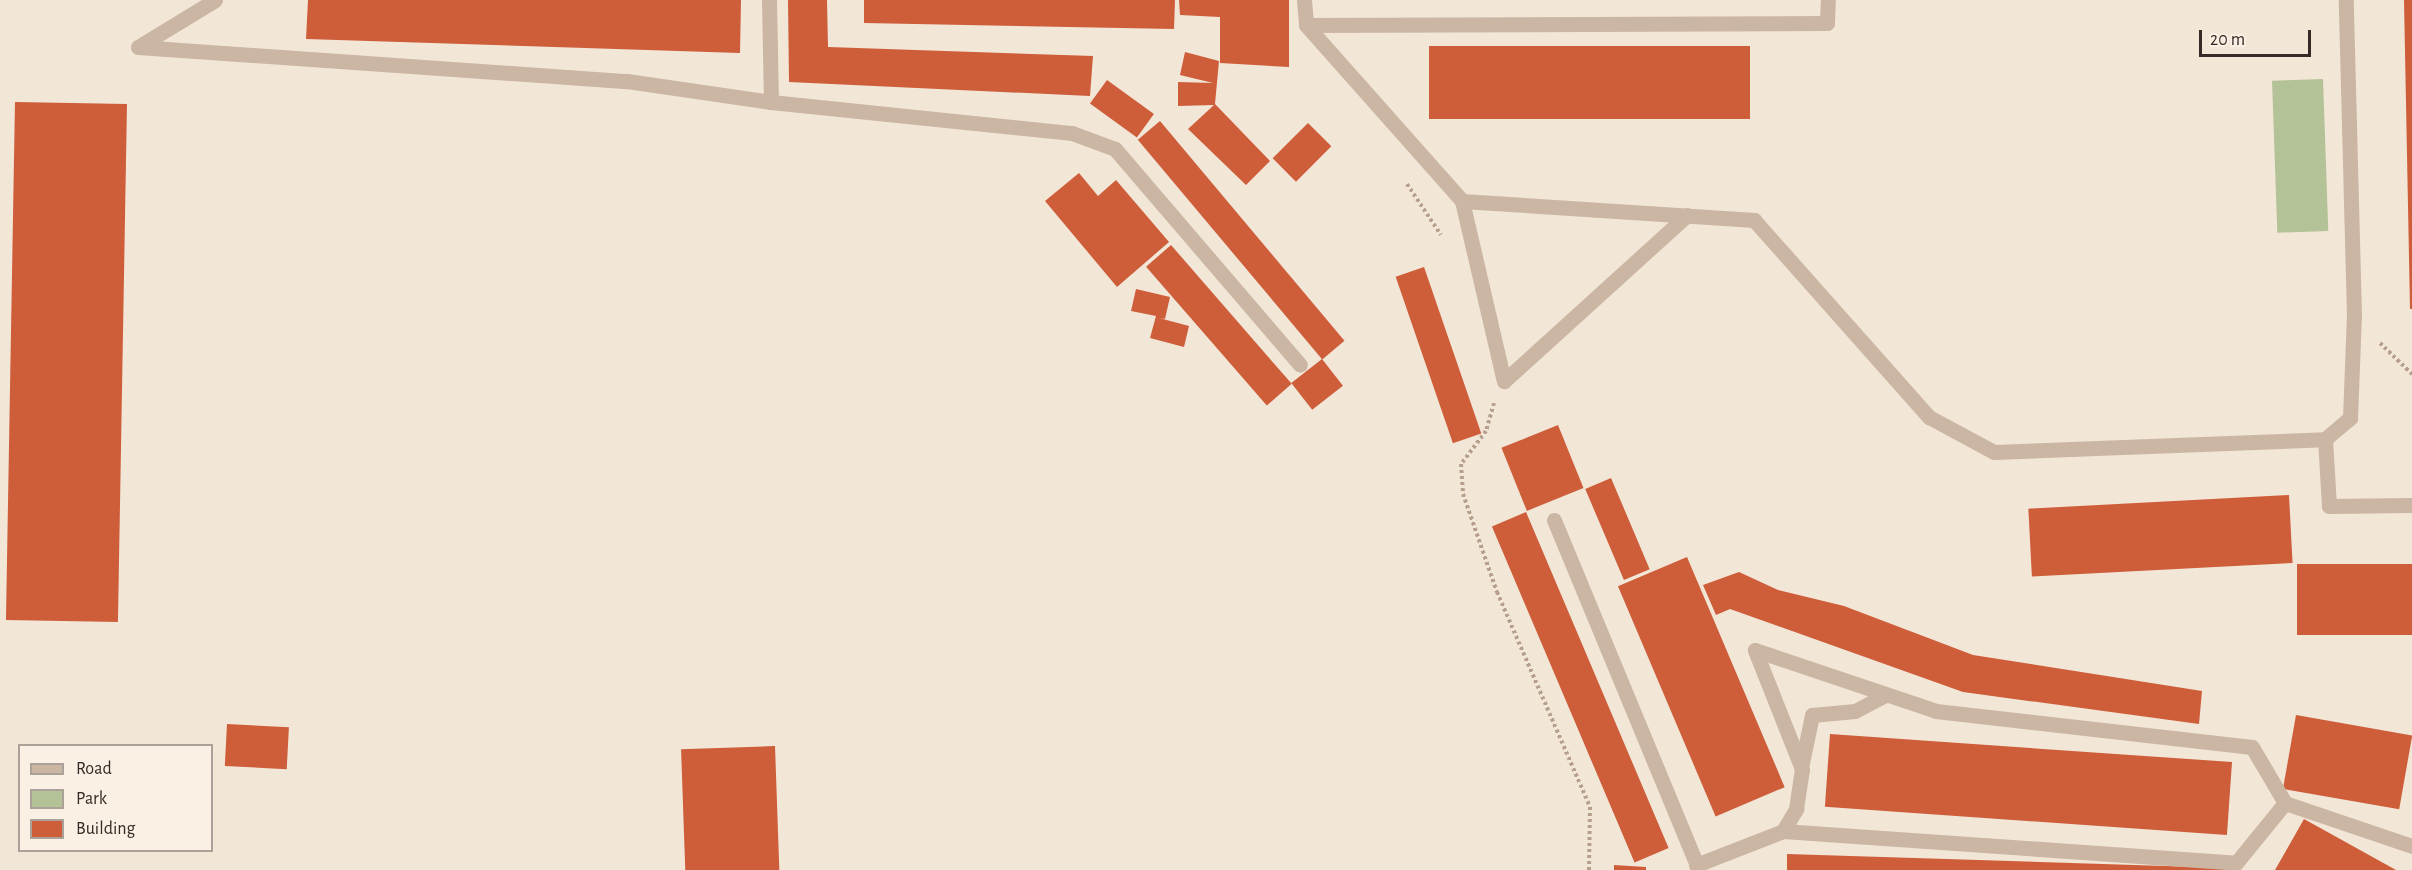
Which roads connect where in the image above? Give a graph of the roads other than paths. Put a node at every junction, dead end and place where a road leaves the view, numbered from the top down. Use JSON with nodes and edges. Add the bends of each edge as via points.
{"nodes":[{"id":1,"x":215,"y":0,"type":"edge"},
{"id":2,"x":769,"y":0,"type":"edge"},
{"id":3,"x":1304,"y":0,"type":"edge"},
{"id":4,"x":1828,"y":0,"type":"edge"},
{"id":5,"x":2346,"y":0,"type":"edge"},
{"id":6,"x":1306,"y":25,"type":"junction"},
{"id":7,"x":771,"y":102,"type":"junction"},
{"id":8,"x":1462,"y":201,"type":"junction"},
{"id":9,"x":1687,"y":215,"type":"junction"},
{"id":10,"x":1300,"y":365,"type":"dead end"},
{"id":11,"x":2325,"y":439,"type":"junction"},
{"id":12,"x":2412,"y":505,"type":"edge"},
{"id":13,"x":1554,"y":520,"type":"dead end"},
{"id":14,"x":1885,"y":695,"type":"junction"},
{"id":15,"x":1802,"y":769,"type":"junction"},
{"id":16,"x":2285,"y":803,"type":"junction"},
{"id":17,"x":1783,"y":831,"type":"junction"},
{"id":18,"x":2412,"y":846,"type":"edge"},
{"id":19,"x":2238,"y":866,"type":"edge"},
{"id":20,"x":1697,"y":867,"type":"edge"}],
"edges":[{"from":1,"to":7,"type":"lane","via":[[138,47],[627,81]]},
{"from":2,"to":7,"type":"lane"},
{"from":3,"to":6,"type":"lane"},
{"from":4,"to":6,"type":"lane","via":[[1827,23]]},
{"from":5,"to":11,"type":"lane","via":[[2354,316],[2350,418]]},
{"from":6,"to":8,"type":"lane"},
{"from":7,"to":10,"type":"lane","via":[[1072,133],[1115,149]]},
{"from":8,"to":9,"type":"lane"},
{"from":8,"to":9,"type":"lane","via":[[1504,381]]},
{"from":9,"to":11,"type":"lane","via":[[1754,220],[1929,417],[1994,452]]},
{"from":11,"to":12,"type":"lane","via":[[2328,506]]},
{"from":13,"to":20,"type":"lane"},
{"from":14,"to":15,"type":"lane","via":[[1855,711],[1812,715]]},
{"from":14,"to":15,"type":"lane","via":[[1755,650]]},
{"from":14,"to":16,"type":"lane","via":[[1936,711],[2252,747]]},
{"from":15,"to":17,"type":"lane","via":[[1796,809]]},
{"from":16,"to":18,"type":"lane"},
{"from":16,"to":19,"type":"lane"},
{"from":17,"to":19,"type":"lane"},
{"from":17,"to":20,"type":"lane"}]}
